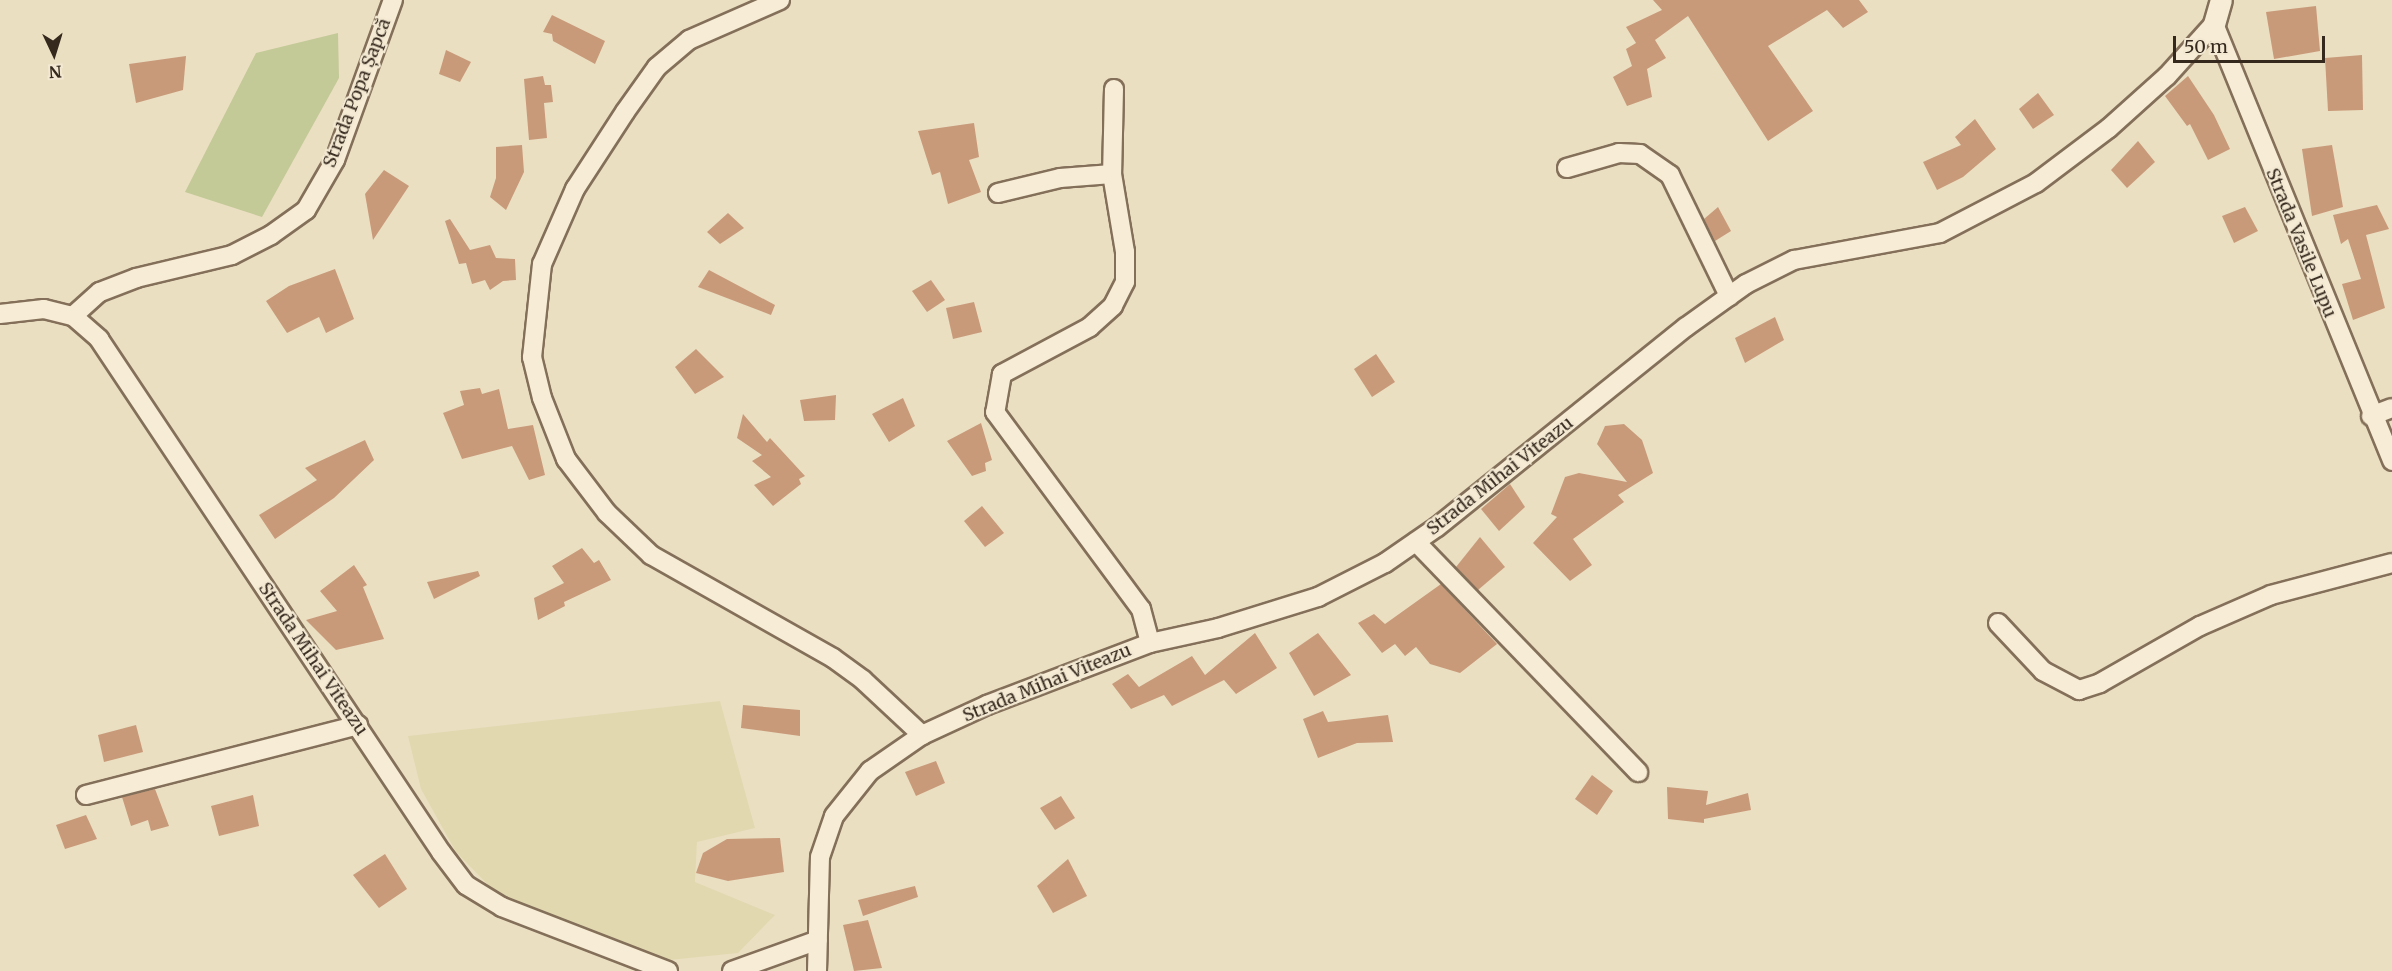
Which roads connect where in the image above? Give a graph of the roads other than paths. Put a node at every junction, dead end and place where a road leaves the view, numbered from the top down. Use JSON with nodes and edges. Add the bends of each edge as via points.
{"nodes":[{"id":1,"x":393,"y":0,"type":"edge"},
{"id":2,"x":780,"y":0,"type":"edge"},
{"id":3,"x":2220,"y":0,"type":"edge"},
{"id":4,"x":2214,"y":24,"type":"junction"},
{"id":5,"x":1114,"y":89,"type":"dead end"},
{"id":6,"x":1567,"y":168,"type":"dead end"},
{"id":7,"x":1112,"y":174,"type":"junction"},
{"id":8,"x":998,"y":192,"type":"dead end"},
{"id":9,"x":1729,"y":296,"type":"junction"},
{"id":10,"x":0,"y":314,"type":"edge"},
{"id":11,"x":73,"y":316,"type":"junction"},
{"id":12,"x":2392,"y":408,"type":"edge"},
{"id":13,"x":2371,"y":416,"type":"junction"},
{"id":14,"x":2392,"y":461,"type":"edge"},
{"id":15,"x":1416,"y":542,"type":"junction"},
{"id":16,"x":2392,"y":563,"type":"edge"},
{"id":17,"x":1998,"y":623,"type":"dead end"},
{"id":18,"x":1150,"y":643,"type":"junction"},
{"id":19,"x":358,"y":725,"type":"junction"},
{"id":20,"x":922,"y":735,"type":"junction"},
{"id":21,"x":1638,"y":772,"type":"dead end"},
{"id":22,"x":86,"y":795,"type":"dead end"},
{"id":23,"x":818,"y":940,"type":"junction"},
{"id":24,"x":668,"y":971,"type":"edge"},
{"id":25,"x":732,"y":971,"type":"edge"},
{"id":26,"x":817,"y":971,"type":"edge"}],
"edges":[{"from":1,"to":11,"type":"street","name":"Strada Popa Șapcă","via":[[335,160],[306,210],[271,235],[232,255],[136,278],[100,292]]},
{"from":2,"to":20,"type":"street","via":[[689,40],[657,67],[625,112],[575,189],[542,264],[532,357],[542,398],[566,459],[607,513],[651,555],[833,658]]},
{"from":3,"to":4,"type":"street","name":"Strada Mihai Viteazu"},
{"from":4,"to":9,"type":"street","name":"Strada Mihai Viteazu","via":[[2167,76],[2126,113],[2036,183],[1940,234],[1794,260]]},
{"from":4,"to":13,"type":"street","name":"Strada Vasile Lupu"},
{"from":5,"to":7,"type":"street"},
{"from":6,"to":9,"type":"street","via":[[1619,153],[1640,154],[1670,175]]},
{"from":7,"to":8,"type":"street","via":[[1060,178]]},
{"from":7,"to":18,"type":"street","via":[[1125,252],[1125,282],[1113,306],[1090,327],[1002,374],[995,412],[1141,609]]},
{"from":9,"to":15,"type":"street","name":"Strada Mihai Viteazu"},
{"from":10,"to":11,"type":"street","name":"Strada Mihai Viteazu","via":[[44,309]]},
{"from":11,"to":19,"type":"street","name":"Strada Mihai Viteazu","via":[[99,339]]},
{"from":12,"to":13,"type":"street"},
{"from":13,"to":14,"type":"street","name":"Strada Vasile Lupu"},
{"from":15,"to":18,"type":"street","name":"Strada Mihai Viteazu","via":[[1385,563],[1318,597],[1218,628]]},
{"from":15,"to":21,"type":"street"},
{"from":16,"to":17,"type":"street","via":[[2271,595],[2200,626],[2100,683],[2079,690],[2061,684],[2043,671]]},
{"from":18,"to":20,"type":"street","name":"Strada Mihai Viteazu","via":[[987,705]]},
{"from":19,"to":22,"type":"street"},
{"from":19,"to":24,"type":"street","name":"Strada Mihai Viteazu","via":[[466,885],[502,907]]},
{"from":20,"to":23,"type":"street","name":"Strada Mihai Viteazu","via":[[870,771],[834,816],[820,857]]},
{"from":23,"to":25,"type":"street"},
{"from":23,"to":26,"type":"street","name":"Strada Mihai Viteazu"}]}
